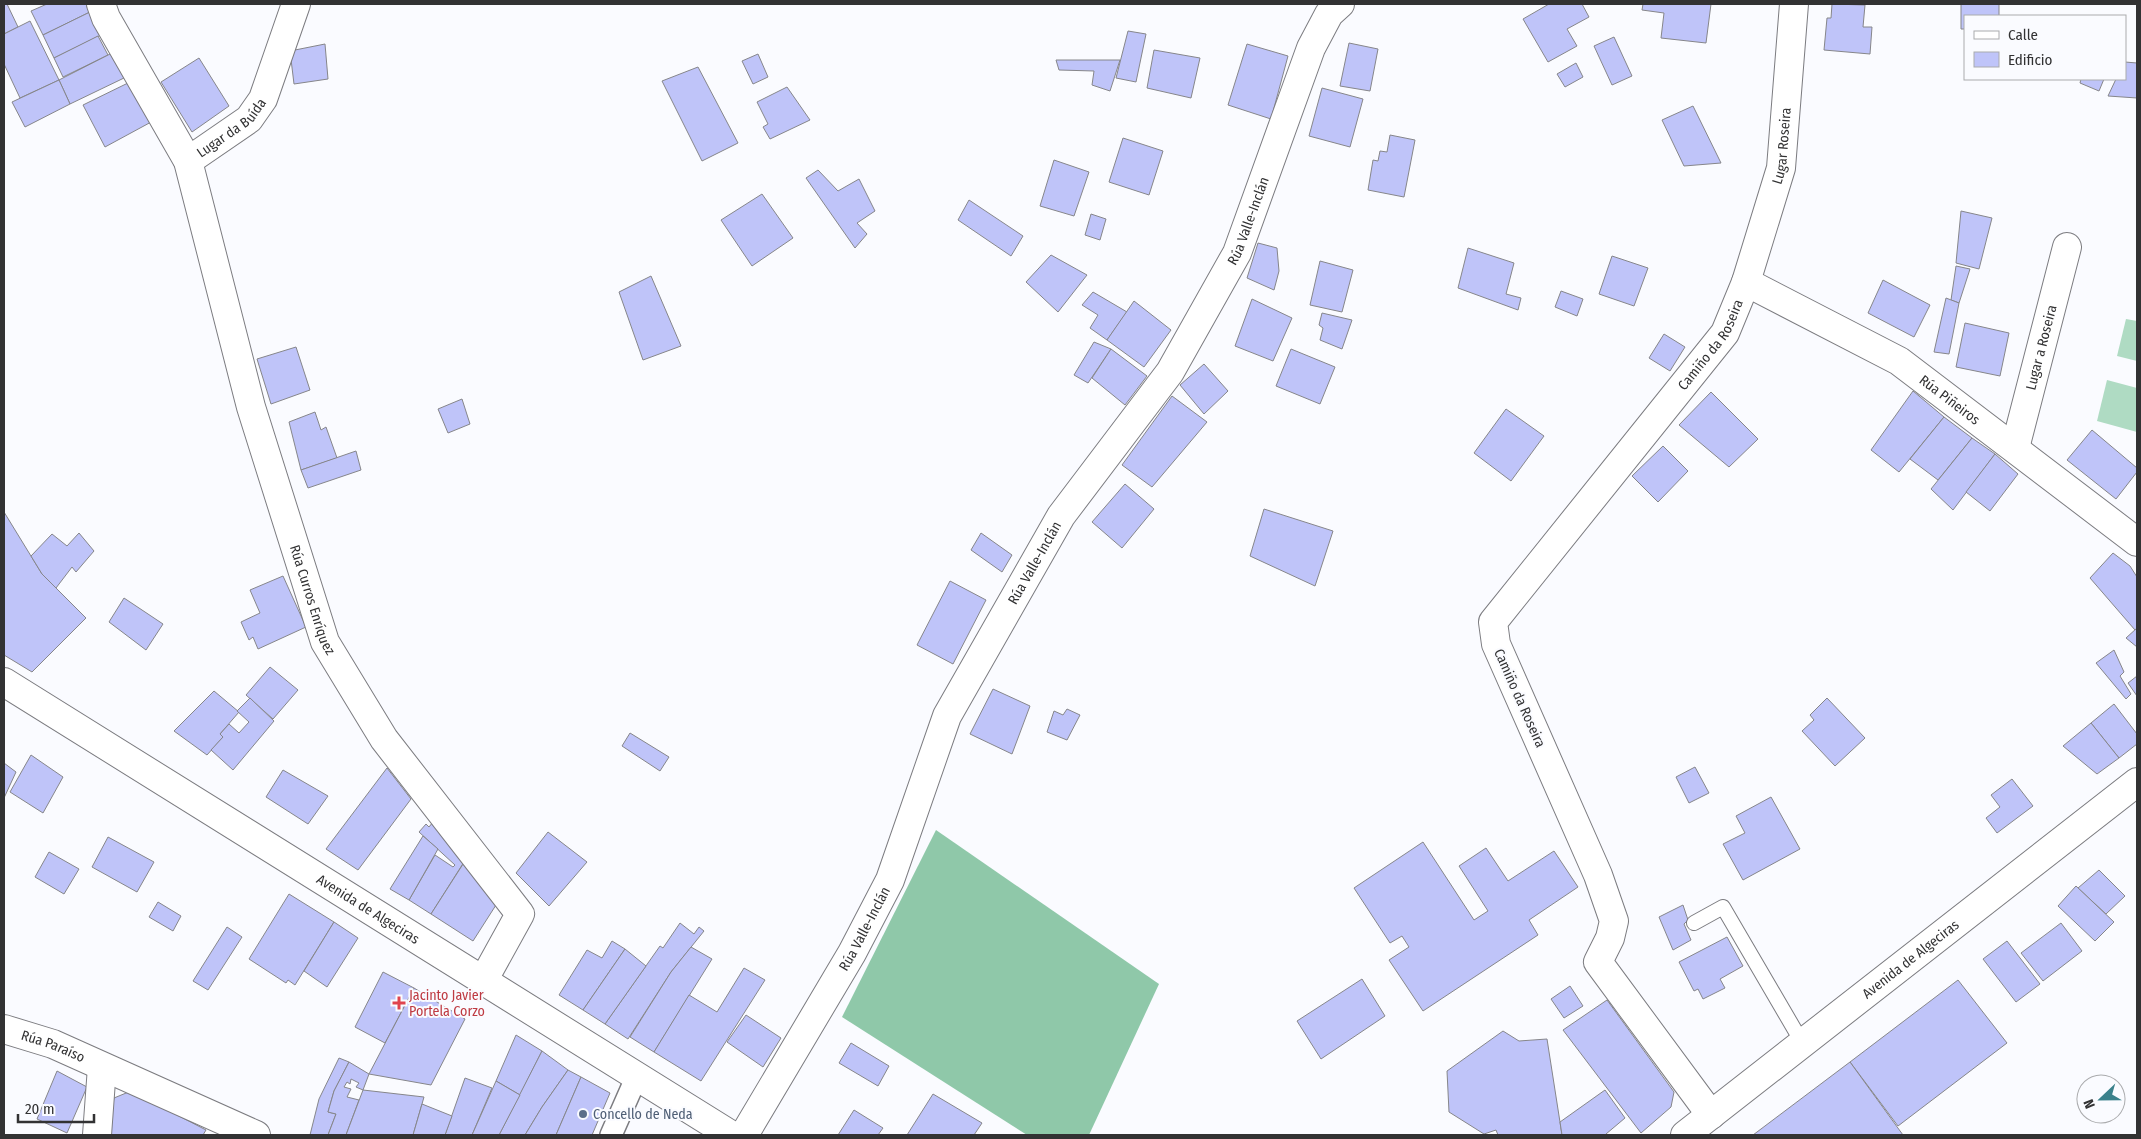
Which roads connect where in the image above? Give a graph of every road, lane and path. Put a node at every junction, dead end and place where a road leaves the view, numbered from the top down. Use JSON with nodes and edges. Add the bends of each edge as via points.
{"nodes":[{"id":1,"x":101,"y":4,"type":"edge"},
{"id":2,"x":296,"y":4,"type":"edge"},
{"id":3,"x":1794,"y":4,"type":"edge"},
{"id":4,"x":1330,"y":7,"type":"edge"},
{"id":5,"x":188,"y":161,"type":"junction"},
{"id":6,"x":2067,"y":247,"type":"dead end"},
{"id":7,"x":1746,"y":282,"type":"junction"},
{"id":8,"x":2015,"y":448,"type":"junction"},
{"id":9,"x":2137,"y":542,"type":"edge"},
{"id":10,"x":4,"y":682,"type":"edge"},
{"id":11,"x":2137,"y":782,"type":"edge"},
{"id":12,"x":1694,"y":923,"type":"dead end"},
{"id":13,"x":483,"y":981,"type":"junction"},
{"id":14,"x":4,"y":1029,"type":"edge"},
{"id":15,"x":1803,"y":1044,"type":"junction"},
{"id":16,"x":102,"y":1067,"type":"junction"},
{"id":17,"x":637,"y":1076,"type":"junction"},
{"id":18,"x":1711,"y":1115,"type":"junction"},
{"id":19,"x":97,"y":1135,"type":"edge"},
{"id":20,"x":256,"y":1135,"type":"edge"},
{"id":21,"x":611,"y":1135,"type":"edge"},
{"id":22,"x":731,"y":1135,"type":"edge"},
{"id":23,"x":744,"y":1135,"type":"edge"},
{"id":24,"x":1685,"y":1135,"type":"edge"}],
"edges":[{"from":1,"to":5,"type":"street","name":"Lugar da Buída"},
{"from":2,"to":5,"type":"street","name":"Lugar da Buída","via":[[263,99],[249,119]]},
{"from":3,"to":7,"type":"street","name":"Lugar Roseira","via":[[1781,168]]},
{"from":4,"to":23,"type":"street","name":"Rúa Valle-Inclán","via":[[1311,48],[1237,254],[1170,372],[1061,516],[947,716],[890,880],[852,953]]},
{"from":5,"to":13,"type":"street","name":"Rúa Curros Enríquez","via":[[251,406],[325,642],[384,739],[520,914]]},
{"from":6,"to":8,"type":"street","name":"Lugar a Roseira"},
{"from":7,"to":8,"type":"street","name":"Rúa Piñeiros","via":[[1899,361]]},
{"from":7,"to":18,"type":"street","name":"Camiño da Roseira","via":[[1725,333],[1493,622],[1496,644],[1598,875],[1614,921],[1598,962]]},
{"from":8,"to":9,"type":"street","name":"Rúa Piñeiros"},
{"from":10,"to":13,"type":"street","name":"Avenida de Algeciras"},
{"from":11,"to":15,"type":"street","name":"Avenida de Algeciras"},
{"from":12,"to":15,"type":"lane","via":[[1723,907]]},
{"from":13,"to":17,"type":"street","name":"Avenida de Algeciras"},
{"from":14,"to":16,"type":"street","name":"Rúa Paraíso","via":[[53,1044]]},
{"from":15,"to":18,"type":"street","name":"Avenida de Algeciras"},
{"from":16,"to":19,"type":"street"},
{"from":16,"to":20,"type":"street","name":"Rúa Paraíso"},
{"from":17,"to":21,"type":"street"},
{"from":17,"to":22,"type":"street","name":"Avenida de Algeciras"},
{"from":18,"to":24,"type":"street","name":"Avenida de Algeciras"}]}
